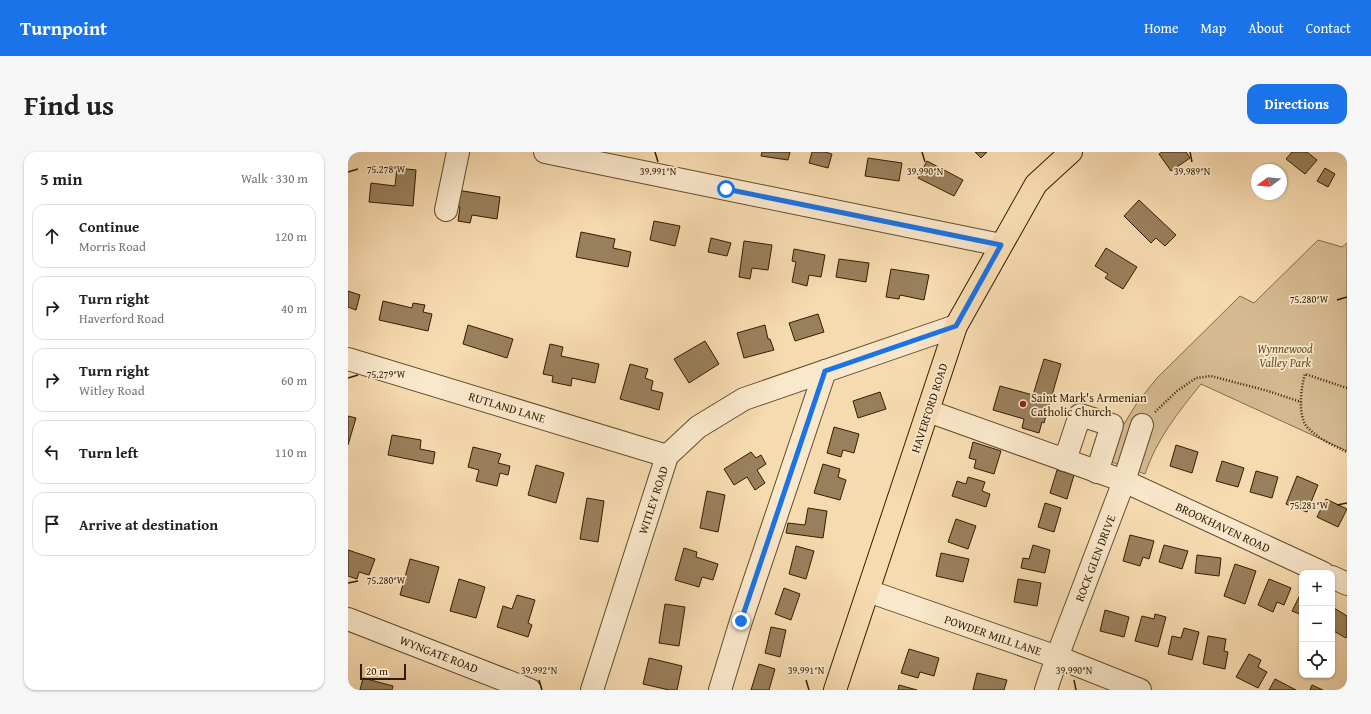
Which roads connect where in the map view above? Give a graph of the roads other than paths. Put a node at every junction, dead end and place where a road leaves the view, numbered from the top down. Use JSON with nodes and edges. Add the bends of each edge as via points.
{"nodes":[{"id":1,"x":458,"y":152,"type":"edge"},
{"id":2,"x":545,"y":152,"type":"edge"},
{"id":3,"x":1071,"y":152,"type":"edge"},
{"id":4,"x":446,"y":210,"type":"dead end"},
{"id":5,"x":1001,"y":245,"type":"junction"},
{"id":6,"x":956,"y":326,"type":"junction"},
{"id":7,"x":348,"y":359,"type":"edge"},
{"id":8,"x":825,"y":371,"type":"junction"},
{"id":9,"x":928,"y":411,"type":"junction"},
{"id":10,"x":1142,"y":425,"type":"road end"},
{"id":11,"x":667,"y":456,"type":"junction"},
{"id":12,"x":1065,"y":460,"type":"junction"},
{"id":13,"x":1097,"y":472,"type":"junction"},
{"id":14,"x":1124,"y":481,"type":"junction"},
{"id":15,"x":1317,"y":570,"type":"edge"},
{"id":16,"x":1335,"y":578,"type":"edge"},
{"id":17,"x":1347,"y":584,"type":"edge"},
{"id":18,"x":868,"y":591,"type":"junction"},
{"id":19,"x":348,"y":619,"type":"edge"},
{"id":20,"x":1057,"y":657,"type":"junction"},
{"id":21,"x":530,"y":690,"type":"edge"},
{"id":22,"x":592,"y":690,"type":"edge"},
{"id":23,"x":720,"y":690,"type":"edge"},
{"id":24,"x":835,"y":690,"type":"edge"},
{"id":25,"x":1046,"y":690,"type":"edge"},
{"id":26,"x":1140,"y":690,"type":"edge"}],
"edges":[{"from":1,"to":4,"type":"street"},
{"from":2,"to":5,"type":"street"},
{"from":3,"to":5,"type":"main road","name":"HAVERFORD ROAD","via":[[1036,184]]},
{"from":5,"to":6,"type":"main road","name":"HAVERFORD ROAD"},
{"from":6,"to":8,"type":"street","name":"WITLEY ROAD"},
{"from":6,"to":9,"type":"main road","name":"HAVERFORD ROAD"},
{"from":7,"to":11,"type":"street","name":"RUTLAND LANE"},
{"from":8,"to":11,"type":"street","name":"WITLEY ROAD","via":[[744,399],[698,427]]},
{"from":8,"to":23,"type":"street"},
{"from":9,"to":12,"type":"street","name":"BROOKHAVEN ROAD"},
{"from":9,"to":18,"type":"main road","name":"HAVERFORD ROAD"},
{"from":10,"to":14,"type":"street","name":"ROCK GLEN DRIVE"},
{"from":11,"to":22,"type":"street","name":"WITLEY ROAD"},
{"from":12,"to":13,"type":"street","name":"BROOKHAVEN ROAD"},
{"from":12,"to":13,"type":"street","via":[[1080,415],[1112,425]]},
{"from":13,"to":14,"type":"street","name":"BROOKHAVEN ROAD"},
{"from":14,"to":15,"type":"street","name":"BROOKHAVEN ROAD"},
{"from":14,"to":20,"type":"street","name":"ROCK GLEN DRIVE"},
{"from":16,"to":17,"type":"street"},
{"from":18,"to":20,"type":"street","name":"POWDER MILL LANE"},
{"from":18,"to":24,"type":"main road","name":"HAVERFORD ROAD"},
{"from":19,"to":21,"type":"street","name":"WYNGATE ROAD"},
{"from":20,"to":25,"type":"street","name":"ROCK GLEN DRIVE"},
{"from":20,"to":26,"type":"street","name":"POWDER MILL LANE"}]}
